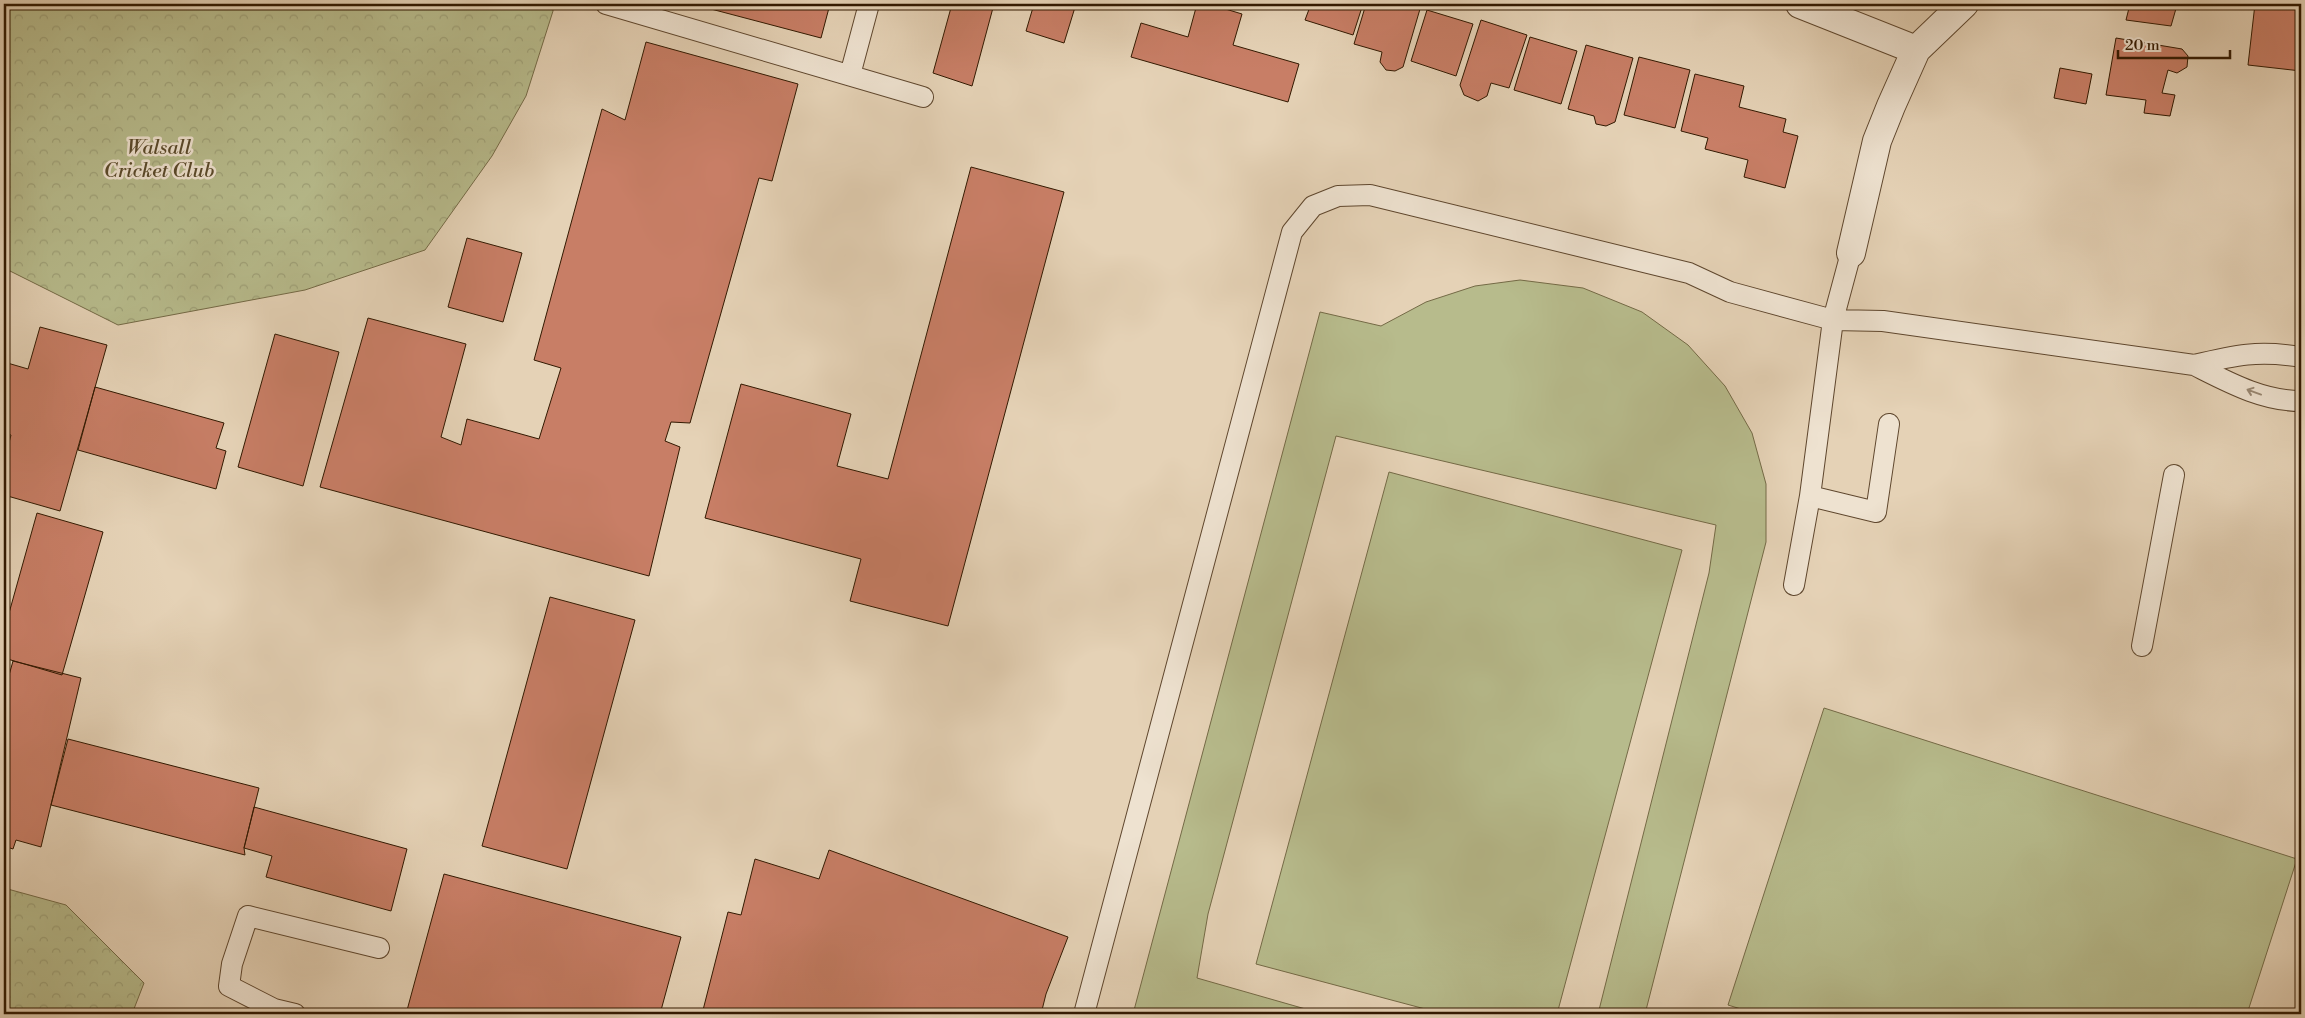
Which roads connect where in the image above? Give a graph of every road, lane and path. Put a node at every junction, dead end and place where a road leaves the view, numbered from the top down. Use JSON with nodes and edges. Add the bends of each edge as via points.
{"nodes":[{"id":1,"x":606,"y":4,"type":"edge"},
{"id":2,"x":869,"y":4,"type":"edge"},
{"id":3,"x":1800,"y":4,"type":"edge"},
{"id":4,"x":1964,"y":4,"type":"edge"},
{"id":5,"x":1916,"y":50,"type":"junction"},
{"id":6,"x":850,"y":75,"type":"junction"},
{"id":7,"x":923,"y":97,"type":"dead end"},
{"id":8,"x":1851,"y":253,"type":"joint"},
{"id":9,"x":1834,"y":320,"type":"junction"},
{"id":10,"x":2301,"y":358,"type":"edge"},
{"id":11,"x":2194,"y":365,"type":"junction"},
{"id":12,"x":2301,"y":401,"type":"edge"},
{"id":13,"x":1889,"y":424,"type":"dead end"},
{"id":14,"x":2174,"y":475,"type":"dead end"},
{"id":15,"x":1810,"y":496,"type":"junction"},
{"id":16,"x":1794,"y":586,"type":"dead end"},
{"id":17,"x":2142,"y":646,"type":"dead end"},
{"id":18,"x":380,"y":948,"type":"dead end"},
{"id":19,"x":295,"y":1014,"type":"edge"},
{"id":20,"x":1084,"y":1014,"type":"edge"}],
"edges":[{"from":1,"to":6,"type":"lane"},
{"from":2,"to":6,"type":"lane"},
{"from":3,"to":5,"type":"street"},
{"from":4,"to":5,"type":"street"},
{"from":5,"to":8,"type":"street","via":[[1877,141]]},
{"from":6,"to":7,"type":"lane"},
{"from":8,"to":9,"type":"lane"},
{"from":9,"to":11,"type":"lane","via":[[1883,321]]},
{"from":9,"to":15,"type":"lane"},
{"from":9,"to":20,"type":"lane","via":[[1730,292],[1689,273],[1370,195],[1338,196],[1313,206],[1292,232]]},
{"from":10,"to":11,"type":"lane","via":[[2272,352]]},
{"from":12,"to":11,"type":"lane","one_way":true,"via":[[2269,398]]},
{"from":13,"to":15,"type":"lane","via":[[1876,512]]},
{"from":14,"to":17,"type":"lane"},
{"from":15,"to":16,"type":"lane"},
{"from":18,"to":19,"type":"lane","via":[[248,916],[232,964],[229,986],[274,1009]]}]}
